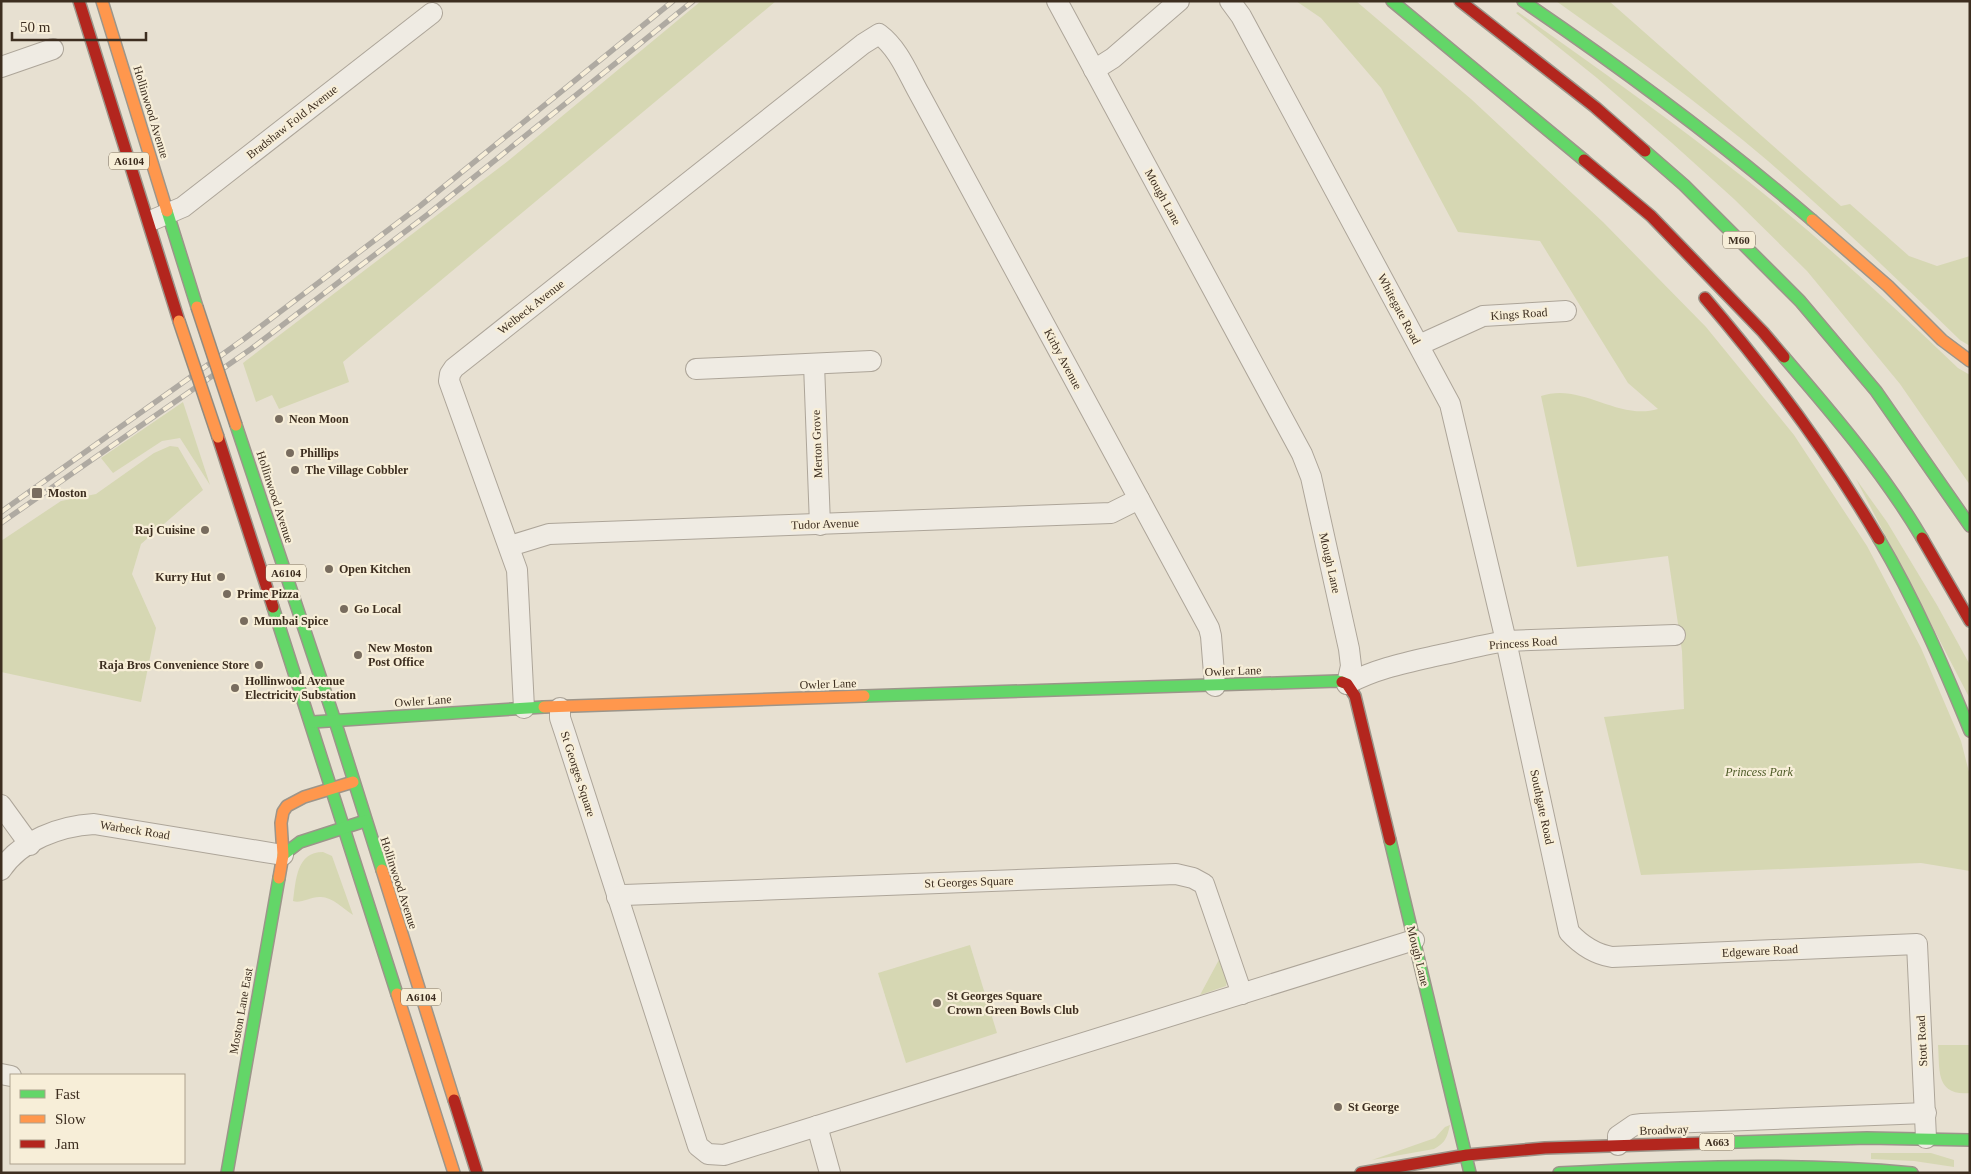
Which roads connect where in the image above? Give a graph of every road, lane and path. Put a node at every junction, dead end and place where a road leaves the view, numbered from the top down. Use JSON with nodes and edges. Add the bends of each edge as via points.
{"nodes":[{"id":1,"x":1057,"y":1,"type":"edge"},
{"id":2,"x":1179,"y":1,"type":"edge"},
{"id":3,"x":1230,"y":1,"type":"edge"},
{"id":4,"x":1392,"y":1,"type":"edge"},
{"id":5,"x":1460,"y":1,"type":"edge"},
{"id":6,"x":1524,"y":1,"type":"edge"},
{"id":7,"x":103,"y":2,"type":"edge"},
{"id":8,"x":80,"y":5,"type":"edge"},
{"id":9,"x":432,"y":13,"type":"dead end"},
{"id":10,"x":887,"y":40,"type":"joint"},
{"id":11,"x":53,"y":49,"type":"dead end"},
{"id":12,"x":1,"y":67,"type":"edge"},
{"id":13,"x":1094,"y":70,"type":"junction"},
{"id":14,"x":1496,"y":88,"type":"junction"},
{"id":15,"x":1587,"y":178,"type":"dead end"},
{"id":16,"x":168,"y":214,"type":"junction"},
{"id":17,"x":147,"y":222,"type":"junction"},
{"id":18,"x":1697,"y":288,"type":"dead end"},
{"id":19,"x":1566,"y":311,"type":"dead end"},
{"id":20,"x":1419,"y":345,"type":"junction"},
{"id":21,"x":871,"y":361,"type":"dead end"},
{"id":22,"x":1970,"y":361,"type":"edge"},
{"id":23,"x":814,"y":364,"type":"junction"},
{"id":24,"x":696,"y":369,"type":"dead end"},
{"id":25,"x":258,"y":490,"type":"junction"},
{"id":26,"x":236,"y":496,"type":"junction"},
{"id":27,"x":1139,"y":499,"type":"junction"},
{"id":28,"x":820,"y":524,"type":"junction"},
{"id":29,"x":1970,"y":526,"type":"edge"},
{"id":30,"x":510,"y":546,"type":"junction"},
{"id":31,"x":1970,"y":621,"type":"edge"},
{"id":32,"x":1675,"y":635,"type":"dead end"},
{"id":33,"x":1506,"y":641,"type":"junction"},
{"id":34,"x":1348,"y":684,"type":"junction"},
{"id":35,"x":1214,"y":686,"type":"junction"},
{"id":36,"x":524,"y":708,"type":"junction"},
{"id":37,"x":560,"y":708,"type":"junction"},
{"id":38,"x":335,"y":721,"type":"junction"},
{"id":39,"x":310,"y":722,"type":"junction"},
{"id":40,"x":1970,"y":731,"type":"edge"},
{"id":41,"x":354,"y":782,"type":"junction"},
{"id":42,"x":332,"y":788,"type":"junction"},
{"id":43,"x":1,"y":805,"type":"edge"},
{"id":44,"x":365,"y":821,"type":"junction"},
{"id":45,"x":344,"y":828,"type":"junction"},
{"id":46,"x":30,"y":845,"type":"junction"},
{"id":47,"x":283,"y":855,"type":"junction"},
{"id":48,"x":1,"y":870,"type":"edge"},
{"id":49,"x":617,"y":897,"type":"junction"},
{"id":50,"x":1414,"y":940,"type":"junction"},
{"id":51,"x":1917,"y":944,"type":"joint"},
{"id":52,"x":1604,"y":956,"type":"joint"},
{"id":53,"x":1242,"y":994,"type":"junction"},
{"id":54,"x":1926,"y":1112,"type":"junction"},
{"id":55,"x":817,"y":1126,"type":"junction"},
{"id":56,"x":1926,"y":1138,"type":"junction"},
{"id":57,"x":1969,"y":1140,"type":"edge"},
{"id":58,"x":1618,"y":1145,"type":"junction"},
{"id":59,"x":1467,"y":1155,"type":"junction"},
{"id":60,"x":227,"y":1173,"type":"edge"},
{"id":61,"x":454,"y":1173,"type":"edge"},
{"id":62,"x":478,"y":1173,"type":"edge"},
{"id":63,"x":830,"y":1173,"type":"edge"},
{"id":64,"x":1361,"y":1173,"type":"edge"},
{"id":65,"x":1470,"y":1173,"type":"edge"},
{"id":66,"x":1559,"y":1173,"type":"edge"},
{"id":67,"x":1912,"y":1173,"type":"edge"}],
"edges":[{"from":1,"to":13,"type":"street","name":"Mough Lane"},
{"from":2,"to":13,"type":"street","via":[[1113,58]]},
{"from":3,"to":20,"type":"street","name":"Whitegate Road"},
{"from":4,"to":14,"type":"main road"},
{"from":5,"to":29,"type":"main road","number":"M60","via":[[1595,107],[1684,185],[1800,301],[1876,391]]},
{"from":6,"to":22,"type":"main road","via":[[1622,68],[1733,153],[1900,297],[1955,352]]},
{"from":7,"to":8,"type":"street"},
{"from":7,"to":16,"type":"main road","name":"Hollinwood Avenue"},
{"from":8,"to":17,"type":"main road","number":"A6104"},
{"from":9,"to":16,"type":"street","name":"Bradshaw Fold Avenue","via":[[183,207]]},
{"from":10,"to":27,"type":"street","name":"Kirby Avenue"},
{"from":10,"to":30,"type":"street","name":"Welbeck Avenue","via":[[879,34],[863,44],[454,368],[449,381]]},
{"from":11,"to":12,"type":"street"},
{"from":13,"to":34,"type":"street","name":"Mough Lane","via":[[1302,454],[1311,477],[1349,649]]},
{"from":14,"to":15,"type":"main road"},
{"from":14,"to":31,"type":"main road","via":[[1651,216],[1763,332],[1846,429],[1907,513]]},
{"from":16,"to":17,"type":"street","name":"Bradshaw Fold Avenue"},
{"from":16,"to":25,"type":"main road","name":"Hollinwood Avenue","number":"A6104","bridge":true},
{"from":17,"to":26,"type":"main road","number":"A6104","bridge":true},
{"from":18,"to":40,"type":"main road","via":[[1740,337],[1848,484],[1920,614]]},
{"from":19,"to":20,"type":"street","name":"Kings Road","via":[[1483,316]]},
{"from":20,"to":33,"type":"street","name":"Whitegate Road","via":[[1450,404]]},
{"from":21,"to":23,"type":"street"},
{"from":23,"to":24,"type":"street"},
{"from":23,"to":28,"type":"street","name":"Merton Grove"},
{"from":25,"to":26,"type":"main road"},
{"from":25,"to":38,"type":"main road","name":"Hollinwood Avenue","number":"A6104"},
{"from":26,"to":39,"type":"main road","number":"A6104"},
{"from":27,"to":28,"type":"street","name":"Tudor Avenue","via":[[1111,513]]},
{"from":27,"to":35,"type":"street","name":"Kirby Avenue","via":[[1208,628]]},
{"from":28,"to":30,"type":"street","name":"Tudor Avenue","via":[[550,534]]},
{"from":30,"to":36,"type":"street","name":"Welbeck Avenue","via":[[517,570]]},
{"from":32,"to":33,"type":"street","name":"Princess Road"},
{"from":33,"to":34,"type":"street","name":"Princess Road","via":[[1384,668]]},
{"from":33,"to":52,"type":"street","name":"Southgate Road","via":[[1569,932]]},
{"from":34,"to":35,"type":"main road","name":"Owler Lane","via":[[1338,681]]},
{"from":34,"to":50,"type":"main road","name":"Mough Lane","via":[[1354,696]]},
{"from":35,"to":37,"type":"main road","name":"Owler Lane"},
{"from":36,"to":37,"type":"main road","name":"Owler Lane"},
{"from":36,"to":38,"type":"main road","name":"Owler Lane"},
{"from":37,"to":49,"type":"street","name":"St Georges Square","via":[[560,718]]},
{"from":38,"to":39,"type":"main road","name":"Owler Lane"},
{"from":38,"to":41,"type":"main road","name":"Hollinwood Avenue","number":"A6104"},
{"from":39,"to":42,"type":"main road","number":"A6104"},
{"from":41,"to":42,"type":"main road"},
{"from":41,"to":44,"type":"main road","name":"Hollinwood Avenue","number":"A6104"},
{"from":42,"to":45,"type":"main road","number":"A6104"},
{"from":42,"to":47,"type":"main road","name":"Moston Lane East","via":[[300,799],[284,811],[280,827]]},
{"from":43,"to":46,"type":"street"},
{"from":44,"to":45,"type":"main road"},
{"from":44,"to":62,"type":"main road","name":"Hollinwood Avenue","number":"A6104"},
{"from":45,"to":47,"type":"main road","via":[[300,842]]},
{"from":45,"to":61,"type":"main road","number":"A6104"},
{"from":46,"to":47,"type":"street","name":"Warbeck Road","via":[[49,832],[94,824]]},
{"from":46,"to":48,"type":"street","name":"Warbeck Road"},
{"from":47,"to":60,"type":"main road","name":"Moston Lane East"},
{"from":49,"to":53,"type":"street","name":"St Georges Square","via":[[1176,874],[1204,884]]},
{"from":49,"to":55,"type":"street","name":"St Georges Square","via":[[698,1146],[708,1154],[724,1155]]},
{"from":50,"to":53,"type":"street","name":"St Georges Square"},
{"from":50,"to":59,"type":"main road","name":"Mough Lane"},
{"from":51,"to":52,"type":"street","name":"Edgeware Road"},
{"from":51,"to":54,"type":"street","name":"Stott Road"},
{"from":53,"to":55,"type":"street","name":"St Georges Square"},
{"from":54,"to":56,"type":"street","name":"Stott Road"},
{"from":54,"to":58,"type":"street","via":[[1642,1124],[1634,1125],[1618,1136]]},
{"from":55,"to":63,"type":"street"},
{"from":56,"to":57,"type":"main road","name":"Broadway","number":"A663"},
{"from":56,"to":58,"type":"main road","name":"Broadway","number":"A663"},
{"from":58,"to":59,"type":"main road","name":"Broadway","number":"A663"},
{"from":59,"to":64,"type":"main road","name":"Broadway","number":"A663"},
{"from":59,"to":65,"type":"main road","name":"Mough Lane"},
{"from":66,"to":67,"type":"main road","number":"A663","via":[[1801,1164]]}]}
